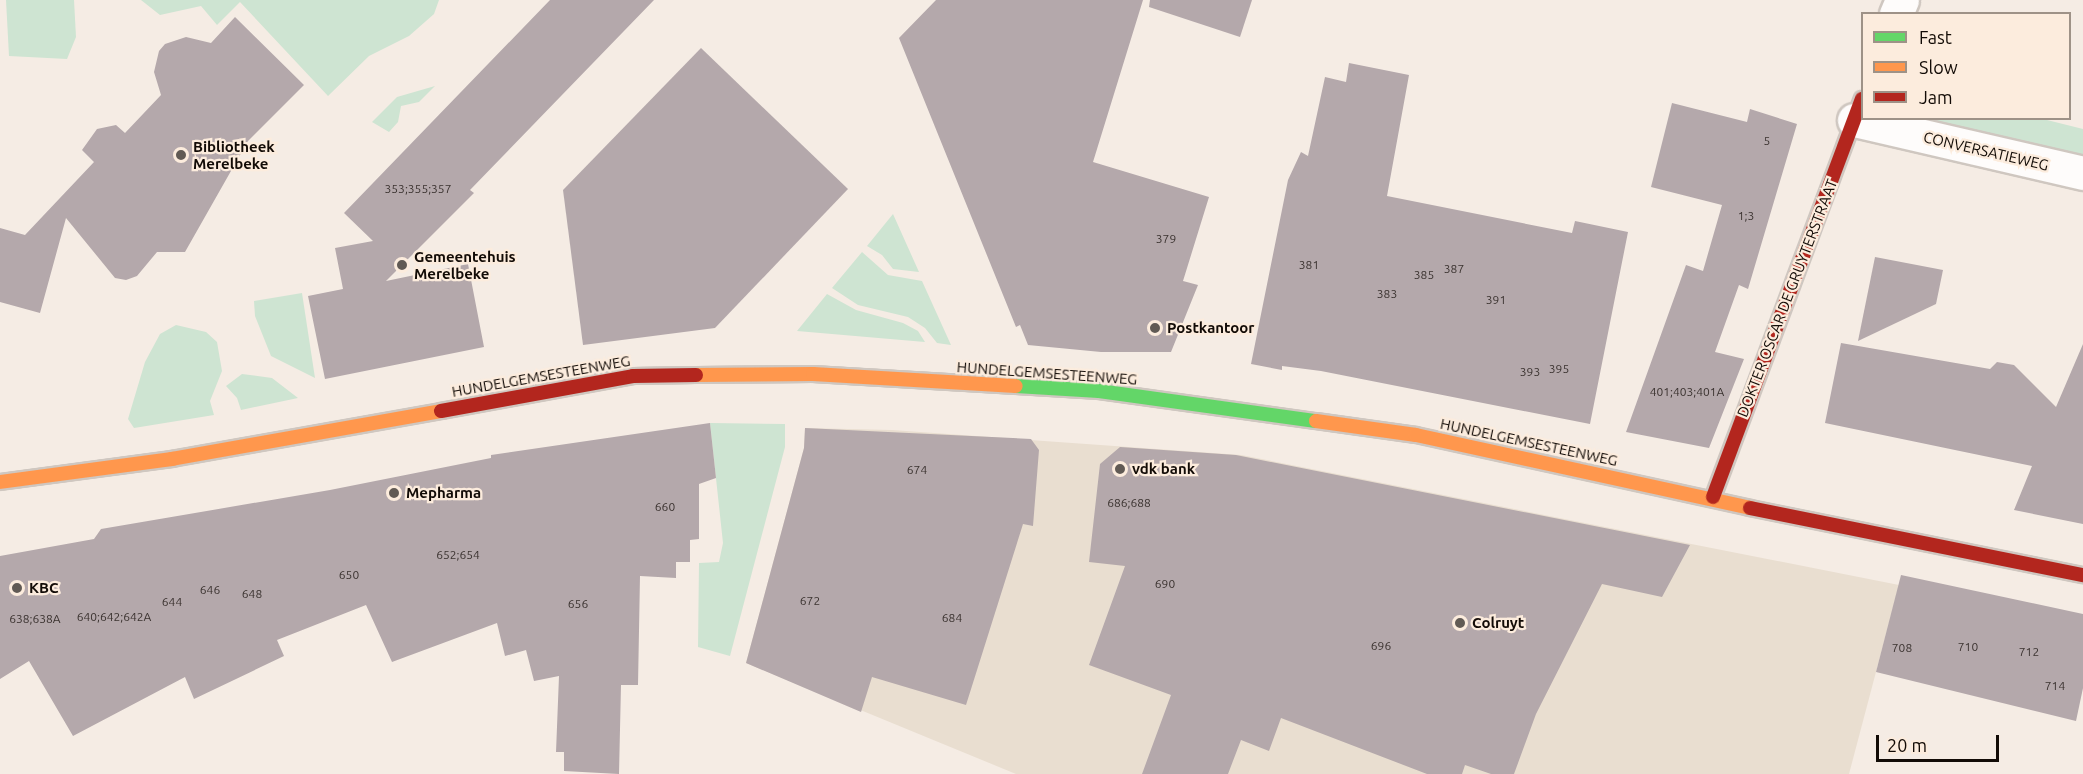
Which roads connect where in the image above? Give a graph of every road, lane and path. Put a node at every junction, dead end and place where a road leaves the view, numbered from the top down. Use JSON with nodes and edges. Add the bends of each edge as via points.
{"nodes":[{"id":1,"x":1858,"y":109,"type":"edge"},
{"id":2,"x":1897,"y":120,"type":"edge"},
{"id":3,"x":2083,"y":173,"type":"edge"},
{"id":4,"x":0,"y":482,"type":"edge"},
{"id":5,"x":1713,"y":497,"type":"junction"},
{"id":6,"x":2083,"y":575,"type":"edge"}],
"edges":[{"from":1,"to":5,"type":"main road","name":"DOKTER OSCAR DE GRUYTERSTRAAT"},
{"from":2,"to":3,"type":"street","name":"CONVERSATIEWEG"},
{"from":4,"to":5,"type":"main road","name":"HUNDELGEMSESTEENWEG","via":[[172,459],[633,376],[813,374],[1098,391],[1416,435]]},
{"from":5,"to":6,"type":"main road","name":"HUNDELGEMSESTEENWEG","via":[[1907,542]]}]}
